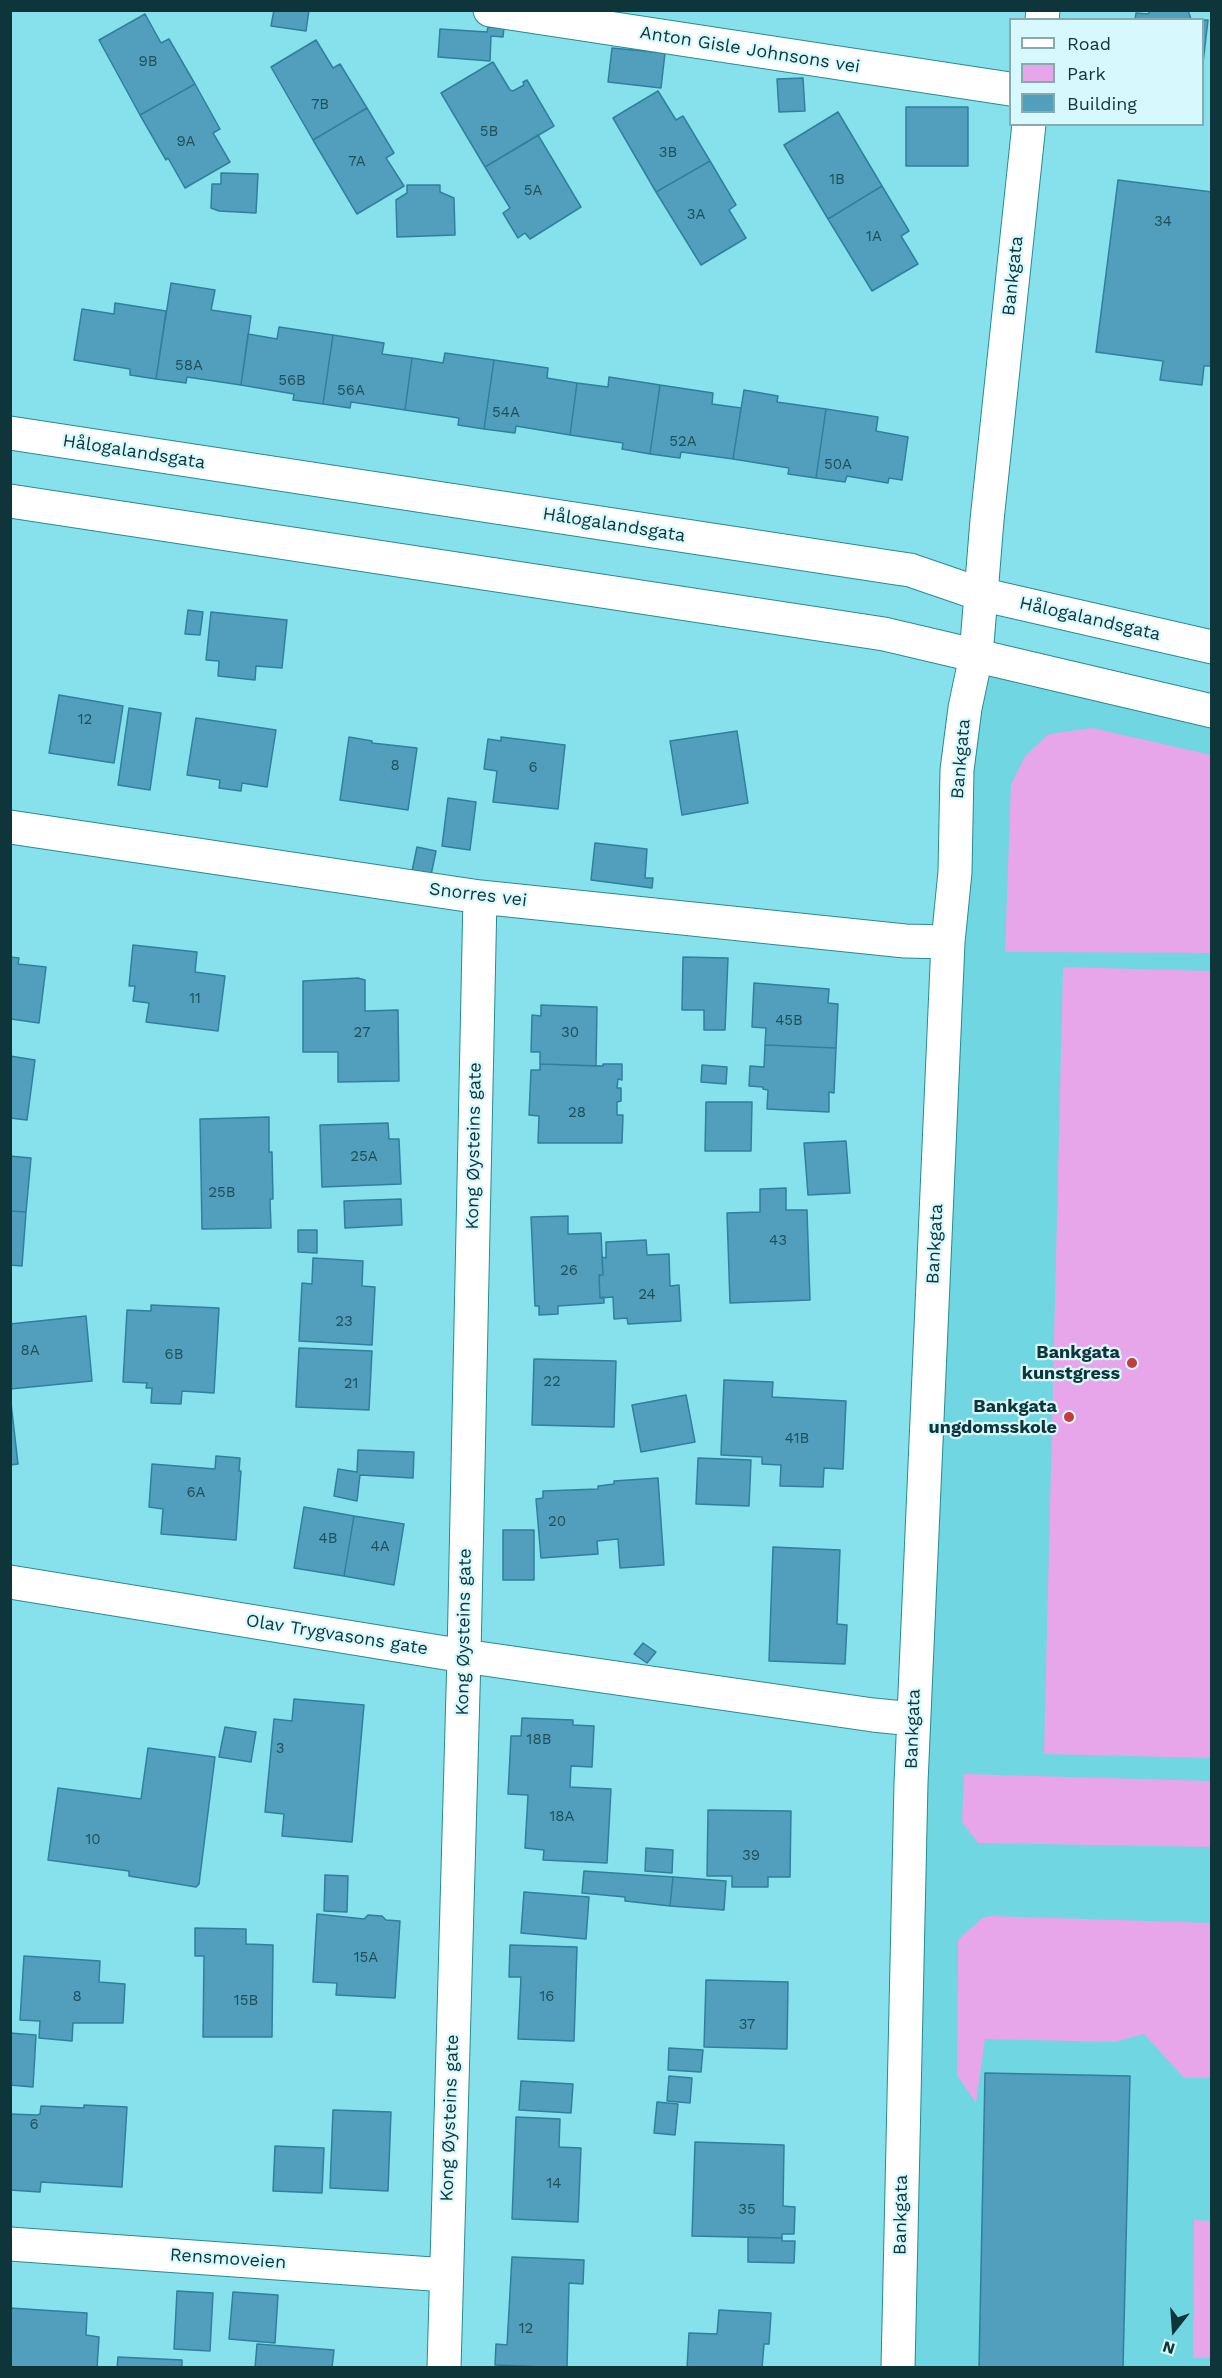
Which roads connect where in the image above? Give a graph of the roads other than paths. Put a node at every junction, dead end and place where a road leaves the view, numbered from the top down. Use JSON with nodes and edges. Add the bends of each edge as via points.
{"nodes":[{"id":1,"x":489,"y":10,"type":"edge"},
{"id":2,"x":1009,"y":89,"type":"edge"},
{"id":3,"x":1029,"y":126,"type":"edge"},
{"id":4,"x":10,"y":433,"type":"edge"},
{"id":5,"x":10,"y":501,"type":"edge"},
{"id":6,"x":980,"y":594,"type":"junction"},
{"id":7,"x":1212,"y":647,"type":"edge"},
{"id":8,"x":976,"y":656,"type":"junction"},
{"id":9,"x":1212,"y":711,"type":"edge"},
{"id":10,"x":10,"y":827,"type":"edge"},
{"id":11,"x":480,"y":897,"type":"junction"},
{"id":12,"x":948,"y":942,"type":"junction"},
{"id":13,"x":10,"y":1582,"type":"edge"},
{"id":14,"x":464,"y":1656,"type":"junction"},
{"id":15,"x":913,"y":1719,"type":"junction"},
{"id":16,"x":10,"y":2244,"type":"edge"},
{"id":17,"x":446,"y":2275,"type":"junction"},
{"id":18,"x":444,"y":2367,"type":"edge"},
{"id":19,"x":898,"y":2367,"type":"edge"}],
"edges":[{"from":1,"to":2,"type":"street","name":"Anton Gisle Johnsons vei"},
{"from":3,"to":6,"type":"street","name":"Bankgata"},
{"from":4,"to":6,"type":"street","name":"Hålogalandsgata","via":[[910,570]]},
{"from":5,"to":8,"type":"street","via":[[884,634]]},
{"from":6,"to":7,"type":"street","name":"Hålogalandsgata"},
{"from":6,"to":8,"type":"street","name":"Bankgata"},
{"from":8,"to":9,"type":"street"},
{"from":8,"to":12,"type":"street","name":"Bankgata","via":[[957,770],[955,872]]},
{"from":10,"to":11,"type":"street","name":"Snorres vei"},
{"from":11,"to":12,"type":"street","name":"Snorres vei","via":[[905,941]]},
{"from":11,"to":14,"type":"street","name":"Kong Øysteins gate"},
{"from":12,"to":15,"type":"street","name":"Bankgata"},
{"from":13,"to":14,"type":"street","name":"Olav Trygvasons gate"},
{"from":14,"to":15,"type":"street","name":"Olav Trygvasons gate"},
{"from":14,"to":17,"type":"street","name":"Kong Øysteins gate"},
{"from":15,"to":19,"type":"street","name":"Bankgata"},
{"from":16,"to":17,"type":"street","name":"Rensmoveien"},
{"from":17,"to":18,"type":"street","name":"Kong Øysteins gate"}]}
